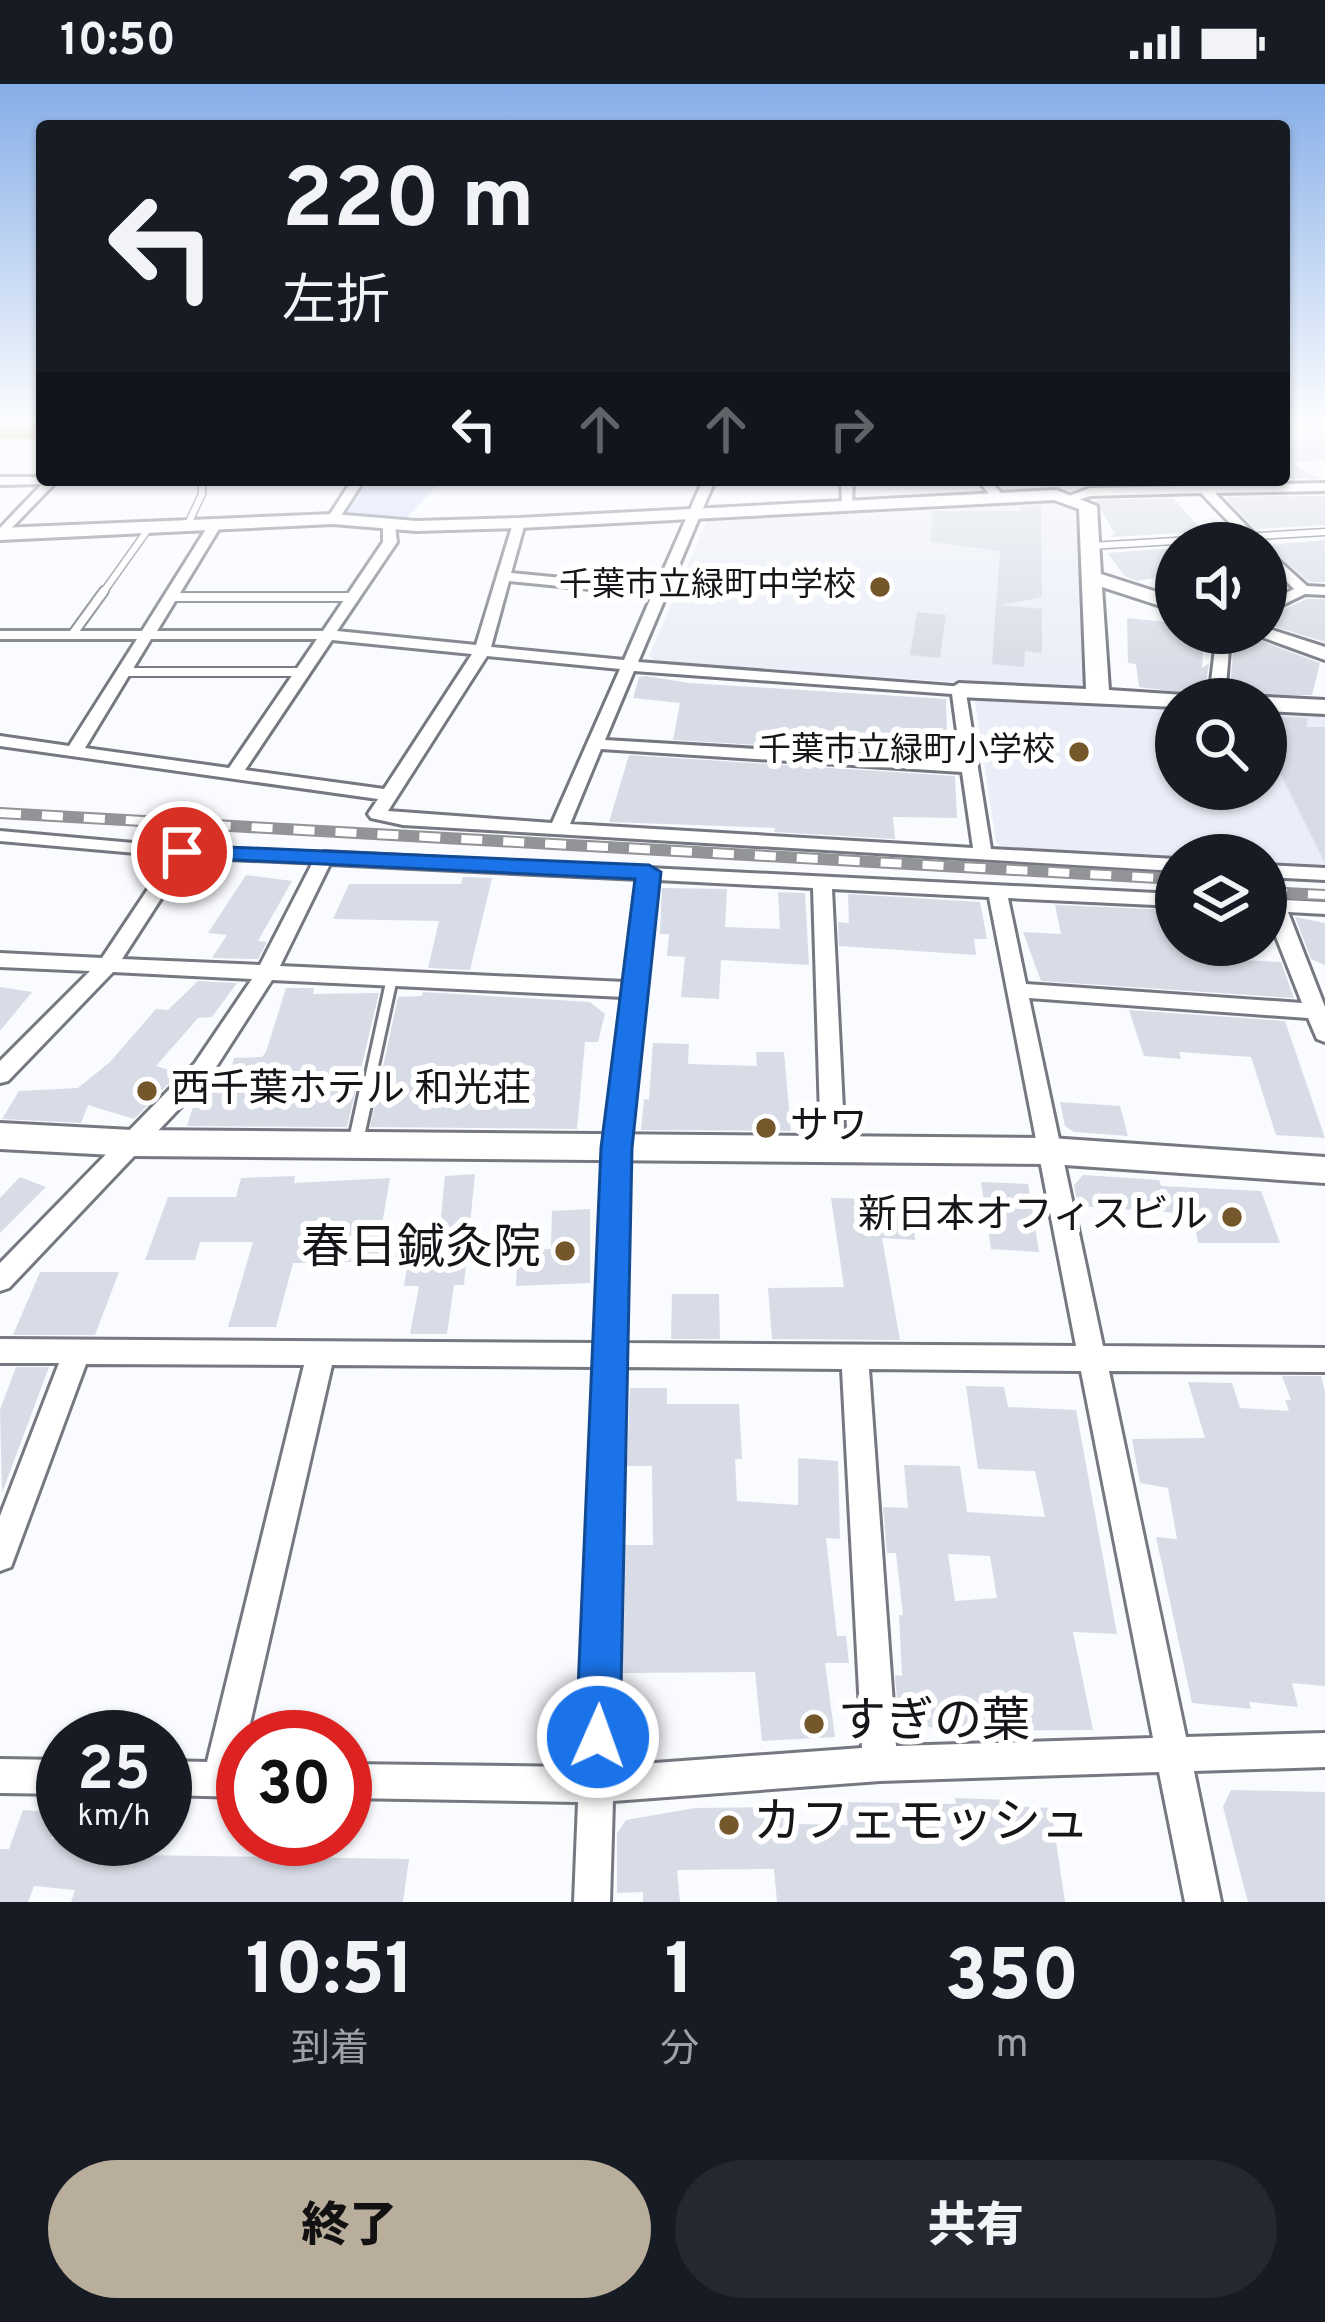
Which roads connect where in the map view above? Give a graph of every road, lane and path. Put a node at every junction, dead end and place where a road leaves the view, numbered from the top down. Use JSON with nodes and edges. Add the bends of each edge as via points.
{"nodes":[{"id":1,"x":29,"y":505,"type":"edge"},
{"id":2,"x":197,"y":505,"type":"edge"},
{"id":3,"x":342,"y":505,"type":"edge"},
{"id":4,"x":701,"y":505,"type":"edge"},
{"id":5,"x":832,"y":505,"type":"edge"},
{"id":6,"x":1085,"y":505,"type":"edge"},
{"id":7,"x":699,"y":512,"type":"junction"},
{"id":8,"x":333,"y":519,"type":"junction"},
{"id":9,"x":519,"y":523,"type":"junction"},
{"id":10,"x":216,"y":524,"type":"junction"},
{"id":11,"x":389,"y":525,"type":"junction"},
{"id":12,"x":187,"y":526,"type":"junction"},
{"id":13,"x":148,"y":528,"type":"junction"},
{"id":14,"x":1325,"y":532,"type":"edge"},
{"id":15,"x":0,"y":535,"type":"edge"},
{"id":16,"x":1287,"y":536,"type":"edge"},
{"id":17,"x":1155,"y":544,"type":"edge"},
{"id":18,"x":1090,"y":546,"type":"junction"},
{"id":19,"x":1287,"y":574,"type":"edge"},
{"id":20,"x":505,"y":577,"type":"junction"},
{"id":21,"x":1092,"y":578,"type":"junction"},
{"id":22,"x":1303,"y":590,"type":"junction"},
{"id":23,"x":1325,"y":591,"type":"edge"},
{"id":24,"x":664,"y":592,"type":"junction"},
{"id":25,"x":171,"y":597,"type":"junction"},
{"id":26,"x":354,"y":597,"type":"junction"},
{"id":27,"x":1155,"y":598,"type":"edge"},
{"id":28,"x":1287,"y":598,"type":"edge"},
{"id":29,"x":0,"y":635,"type":"edge"},
{"id":30,"x":72,"y":635,"type":"junction"},
{"id":31,"x":147,"y":635,"type":"junction"},
{"id":32,"x":330,"y":635,"type":"junction"},
{"id":33,"x":1287,"y":642,"type":"edge"},
{"id":34,"x":482,"y":651,"type":"junction"},
{"id":35,"x":1325,"y":654,"type":"edge"},
{"id":36,"x":633,"y":666,"type":"junction"},
{"id":37,"x":305,"y":672,"type":"junction"},
{"id":38,"x":125,"y":673,"type":"junction"},
{"id":39,"x":959,"y":690,"type":"junction"},
{"id":40,"x":1098,"y":697,"type":"junction"},
{"id":41,"x":1155,"y":699,"type":"edge"},
{"id":42,"x":1287,"y":705,"type":"edge"},
{"id":43,"x":1325,"y":707,"type":"edge"},
{"id":44,"x":0,"y":740,"type":"edge"},
{"id":45,"x":596,"y":744,"type":"junction"},
{"id":46,"x":75,"y":750,"type":"junction"},
{"id":47,"x":971,"y":767,"type":"junction"},
{"id":48,"x":235,"y":772,"type":"junction"},
{"id":49,"x":388,"y":795,"type":"junction"},
{"id":50,"x":559,"y":829,"type":"junction"},
{"id":51,"x":3,"y":841,"type":"edge"},
{"id":52,"x":182,"y":852,"type":"junction"},
{"id":53,"x":983,"y":854,"type":"junction"},
{"id":54,"x":324,"y":858,"type":"junction"},
{"id":55,"x":1155,"y":864,"type":"edge"},
{"id":56,"x":649,"y":872,"type":"junction"},
{"id":57,"x":1287,"y":872,"type":"edge"},
{"id":58,"x":1325,"y":874,"type":"edge"},
{"id":59,"x":822,"y":880,"type":"junction"},
{"id":60,"x":997,"y":891,"type":"junction"},
{"id":61,"x":1155,"y":899,"type":"edge"},
{"id":62,"x":1287,"y":906,"type":"edge"},
{"id":63,"x":1325,"y":908,"type":"edge"},
{"id":64,"x":1287,"y":944,"type":"edge"},
{"id":65,"x":0,"y":960,"type":"edge"},
{"id":66,"x":108,"y":965,"type":"junction"},
{"id":67,"x":267,"y":972,"type":"junction"},
{"id":68,"x":392,"y":978,"type":"junction"},
{"id":69,"x":635,"y":989,"type":"junction"},
{"id":70,"x":1017,"y":990,"type":"junction"},
{"id":71,"x":1316,"y":1010,"type":"junction"},
{"id":72,"x":1325,"y":1034,"type":"edge"},
{"id":73,"x":0,"y":1076,"type":"edge"},
{"id":74,"x":0,"y":1136,"type":"edge"},
{"id":75,"x":132,"y":1143,"type":"junction"},
{"id":76,"x":355,"y":1145,"type":"junction"},
{"id":77,"x":616,"y":1148,"type":"junction"},
{"id":78,"x":833,"y":1149,"type":"junction"},
{"id":79,"x":1050,"y":1151,"type":"junction"},
{"id":80,"x":1325,"y":1170,"type":"edge"},
{"id":81,"x":0,"y":1280,"type":"edge"},
{"id":82,"x":0,"y":1351,"type":"edge"},
{"id":83,"x":77,"y":1352,"type":"junction"},
{"id":84,"x":321,"y":1352,"type":"junction"},
{"id":85,"x":610,"y":1356,"type":"junction"},
{"id":86,"x":1092,"y":1356,"type":"junction"},
{"id":87,"x":856,"y":1358,"type":"junction"},
{"id":88,"x":1325,"y":1360,"type":"edge"},
{"id":89,"x":0,"y":1556,"type":"edge"},
{"id":90,"x":246,"y":1710,"type":"edge"},
{"id":91,"x":1325,"y":1750,"type":"edge"},
{"id":92,"x":1173,"y":1753,"type":"junction"},
{"id":93,"x":880,"y":1764,"type":"junction"},
{"id":94,"x":0,"y":1776,"type":"edge"},
{"id":95,"x":36,"y":1777,"type":"edge"},
{"id":96,"x":372,"y":1781,"type":"edge"},
{"id":97,"x":596,"y":1785,"type":"junction"},
{"id":98,"x":592,"y":1902,"type":"edge"},
{"id":99,"x":1203,"y":1902,"type":"edge"}],
"edges":[{"from":1,"to":15,"type":"street"},
{"from":2,"to":12,"type":"lane"},
{"from":3,"to":8,"type":"street"},
{"from":4,"to":7,"type":"street"},
{"from":5,"to":7,"type":"street"},
{"from":6,"to":18,"type":"street"},
{"from":7,"to":9,"type":"street"},
{"from":7,"to":24,"type":"street"},
{"from":8,"to":10,"type":"street"},
{"from":8,"to":11,"type":"street"},
{"from":9,"to":11,"type":"street"},
{"from":9,"to":20,"type":"street"},
{"from":10,"to":12,"type":"street"},
{"from":10,"to":25,"type":"street"},
{"from":11,"to":26,"type":"street","via":[[390,542]]},
{"from":12,"to":13,"type":"street"},
{"from":13,"to":15,"type":"street"},
{"from":13,"to":30,"type":"lane"},
{"from":14,"to":16,"type":"lane"},
{"from":17,"to":18,"type":"lane"},
{"from":18,"to":21,"type":"street"},
{"from":19,"to":22,"type":"street"},
{"from":20,"to":24,"type":"street"},
{"from":20,"to":34,"type":"street"},
{"from":21,"to":27,"type":"street"},
{"from":21,"to":40,"type":"street"},
{"from":22,"to":23,"type":"street"},
{"from":22,"to":28,"type":"street"},
{"from":24,"to":36,"type":"street"},
{"from":25,"to":26,"type":"lane"},
{"from":25,"to":31,"type":"street"},
{"from":26,"to":32,"type":"street"},
{"from":29,"to":30,"type":"street"},
{"from":30,"to":31,"type":"street"},
{"from":31,"to":32,"type":"street"},
{"from":31,"to":38,"type":"street"},
{"from":32,"to":34,"type":"street"},
{"from":32,"to":37,"type":"street"},
{"from":33,"to":35,"type":"street"},
{"from":34,"to":36,"type":"street"},
{"from":34,"to":49,"type":"street"},
{"from":36,"to":39,"type":"street"},
{"from":36,"to":45,"type":"street"},
{"from":37,"to":38,"type":"lane"},
{"from":37,"to":48,"type":"street"},
{"from":38,"to":46,"type":"street"},
{"from":39,"to":40,"type":"street"},
{"from":39,"to":47,"type":"street"},
{"from":40,"to":41,"type":"street"},
{"from":42,"to":43,"type":"street"},
{"from":44,"to":46,"type":"street"},
{"from":45,"to":47,"type":"street"},
{"from":45,"to":50,"type":"street"},
{"from":46,"to":48,"type":"street"},
{"from":47,"to":53,"type":"street"},
{"from":48,"to":49,"type":"street"},
{"from":49,"to":50,"type":"street","via":[[377,814]]},
{"from":50,"to":53,"type":"street"},
{"from":51,"to":52,"type":"street"},
{"from":52,"to":54,"type":"lane"},
{"from":52,"to":66,"type":"street"},
{"from":53,"to":55,"type":"street"},
{"from":54,"to":56,"type":"street"},
{"from":54,"to":67,"type":"street"},
{"from":56,"to":59,"type":"street"},
{"from":56,"to":69,"type":"street"},
{"from":57,"to":58,"type":"street"},
{"from":59,"to":60,"type":"street"},
{"from":59,"to":78,"type":"street"},
{"from":60,"to":61,"type":"street"},
{"from":60,"to":70,"type":"street"},
{"from":62,"to":63,"type":"street"},
{"from":64,"to":71,"type":"street"},
{"from":65,"to":66,"type":"street"},
{"from":66,"to":67,"type":"street"},
{"from":66,"to":73,"type":"street"},
{"from":67,"to":68,"type":"street"},
{"from":67,"to":75,"type":"street","via":[[202,1069]]},
{"from":68,"to":69,"type":"street"},
{"from":68,"to":76,"type":"lane"},
{"from":69,"to":77,"type":"street"},
{"from":70,"to":71,"type":"street"},
{"from":70,"to":79,"type":"street"},
{"from":71,"to":72,"type":"street"},
{"from":74,"to":75,"type":"street"},
{"from":75,"to":76,"type":"street"},
{"from":75,"to":81,"type":"street"},
{"from":76,"to":77,"type":"street"},
{"from":77,"to":78,"type":"street"},
{"from":77,"to":85,"type":"street"},
{"from":78,"to":79,"type":"street"},
{"from":79,"to":80,"type":"street"},
{"from":79,"to":86,"type":"street"},
{"from":82,"to":83,"type":"street"},
{"from":83,"to":84,"type":"street"},
{"from":83,"to":89,"type":"street"},
{"from":84,"to":85,"type":"street"},
{"from":84,"to":90,"type":"street"},
{"from":85,"to":87,"type":"street"},
{"from":85,"to":97,"type":"street"},
{"from":86,"to":87,"type":"street"},
{"from":86,"to":88,"type":"street"},
{"from":86,"to":92,"type":"street"},
{"from":87,"to":93,"type":"street"},
{"from":91,"to":92,"type":"street"},
{"from":92,"to":93,"type":"street"},
{"from":92,"to":99,"type":"street"},
{"from":93,"to":97,"type":"street"},
{"from":94,"to":95,"type":"street"},
{"from":96,"to":97,"type":"street"},
{"from":97,"to":98,"type":"street"}]}
